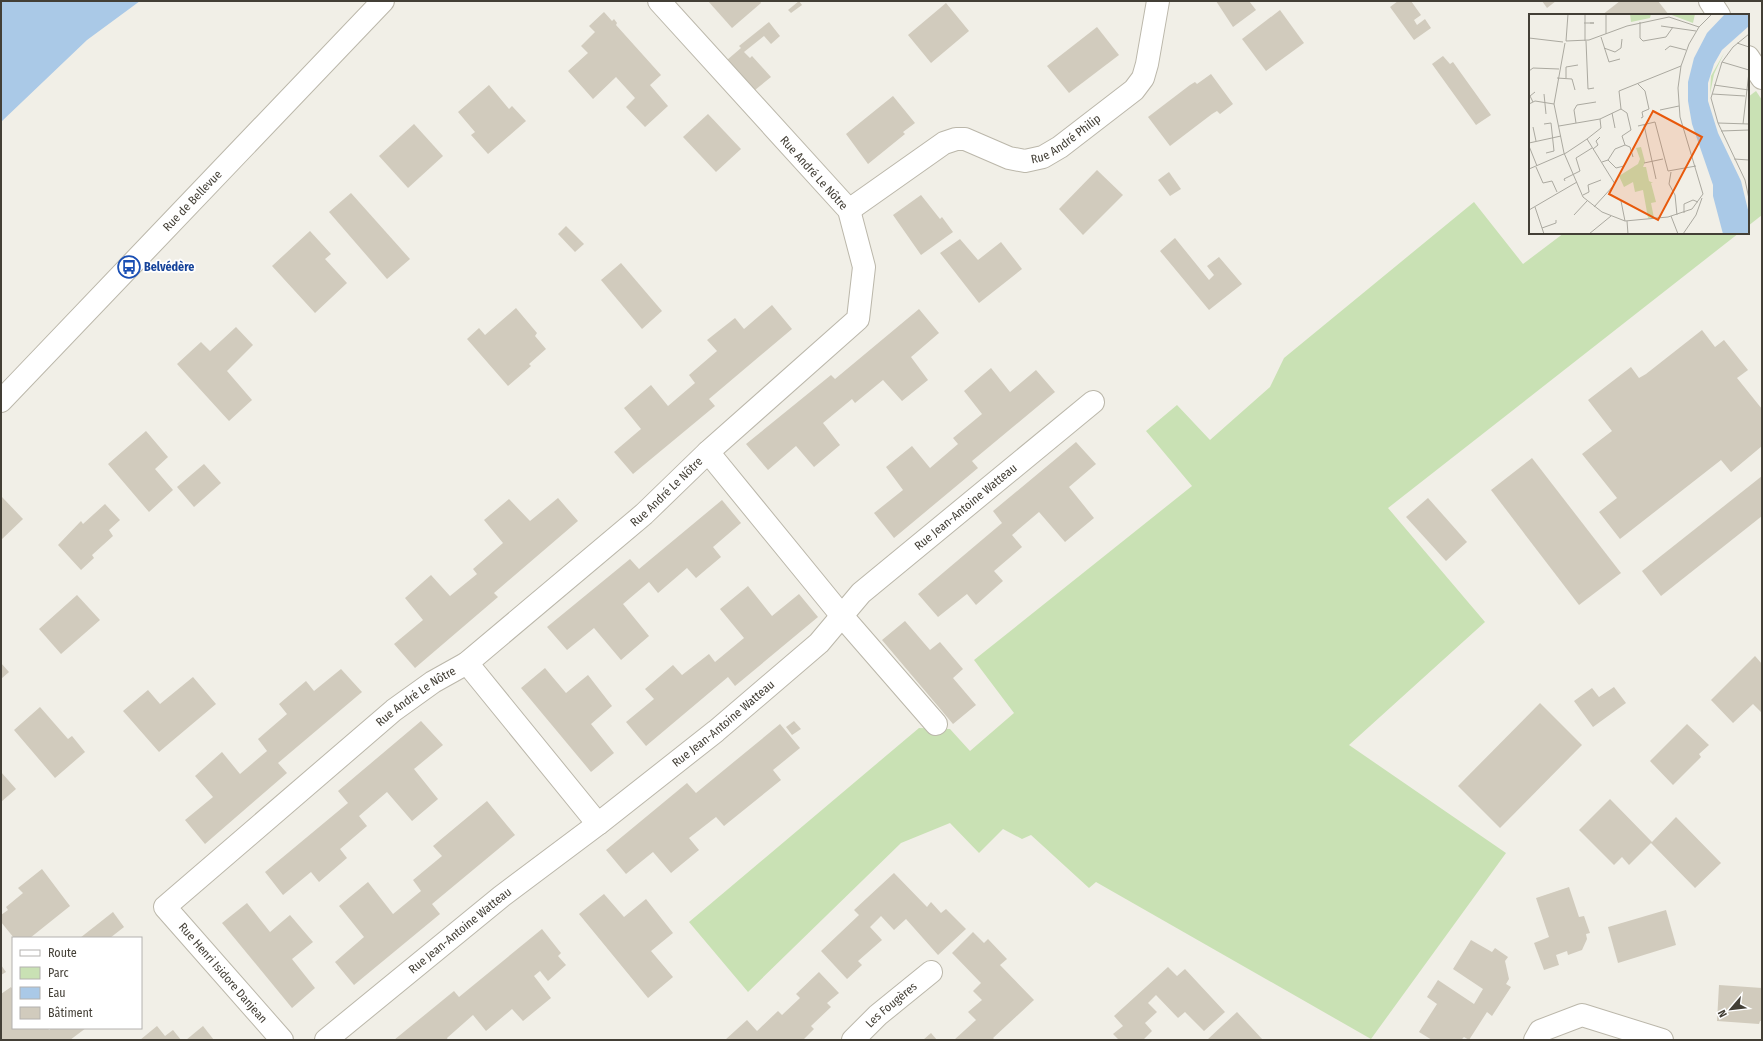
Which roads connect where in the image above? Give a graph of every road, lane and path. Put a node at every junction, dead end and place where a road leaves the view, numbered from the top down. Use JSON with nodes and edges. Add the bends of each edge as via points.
{"nodes":[{"id":1,"x":384,"y":1,"type":"edge"},
{"id":2,"x":659,"y":1,"type":"edge"},
{"id":3,"x":1158,"y":1,"type":"edge"},
{"id":4,"x":1710,"y":1,"type":"edge"},
{"id":5,"x":1718,"y":14,"type":"edge"},
{"id":6,"x":1749,"y":58,"type":"edge"},
{"id":7,"x":1762,"y":78,"type":"edge"},
{"id":8,"x":849,"y":210,"type":"junction"},
{"id":9,"x":1,"y":401,"type":"edge"},
{"id":10,"x":1093,"y":402,"type":"dead end"},
{"id":11,"x":708,"y":452,"type":"junction"},
{"id":12,"x":842,"y":616,"type":"junction"},
{"id":13,"x":467,"y":663,"type":"junction"},
{"id":14,"x":936,"y":724,"type":"dead end"},
{"id":15,"x":598,"y":824,"type":"junction"},
{"id":16,"x":165,"y":907,"type":"joint"},
{"id":17,"x":931,"y":972,"type":"dead end"},
{"id":18,"x":282,"y":1040,"type":"edge"},
{"id":19,"x":326,"y":1040,"type":"edge"},
{"id":20,"x":853,"y":1040,"type":"edge"},
{"id":21,"x":1535,"y":1040,"type":"edge"},
{"id":22,"x":1662,"y":1040,"type":"edge"}],
"edges":[{"from":1,"to":9,"type":"street","name":"Rue de Bellevue"},
{"from":2,"to":8,"type":"street","name":"Rue André Le Nôtre"},
{"from":3,"to":8,"type":"street","name":"Rue André Philip","via":[[1143,78],[1134,90],[1060,147],[1043,157],[1025,161],[1010,158],[965,139],[944,143]]},
{"from":4,"to":5,"type":"street"},
{"from":6,"to":7,"type":"street"},
{"from":8,"to":11,"type":"street","name":"Rue André Le Nôtre","via":[[864,267],[858,319]]},
{"from":10,"to":12,"type":"street","name":"Rue Jean-Antoine Watteau","via":[[861,593]]},
{"from":11,"to":12,"type":"street"},
{"from":11,"to":13,"type":"street","name":"Rue André Le Nôtre","via":[[644,514]]},
{"from":12,"to":14,"type":"street"},
{"from":12,"to":15,"type":"street","name":"Rue Jean-Antoine Watteau","via":[[814,648],[716,731]]},
{"from":13,"to":15,"type":"street"},
{"from":13,"to":16,"type":"street","name":"Rue André Le Nôtre","via":[[433,682],[394,710]]},
{"from":15,"to":19,"type":"street","name":"Rue Jean-Antoine Watteau","via":[[502,896]]},
{"from":16,"to":18,"type":"street","name":"Rue Henri Isidore Danjean"},
{"from":17,"to":20,"type":"street","name":"Les Fougères","via":[[878,1015]]},
{"from":21,"to":22,"type":"street","via":[[1540,1031],[1582,1015]]}]}
